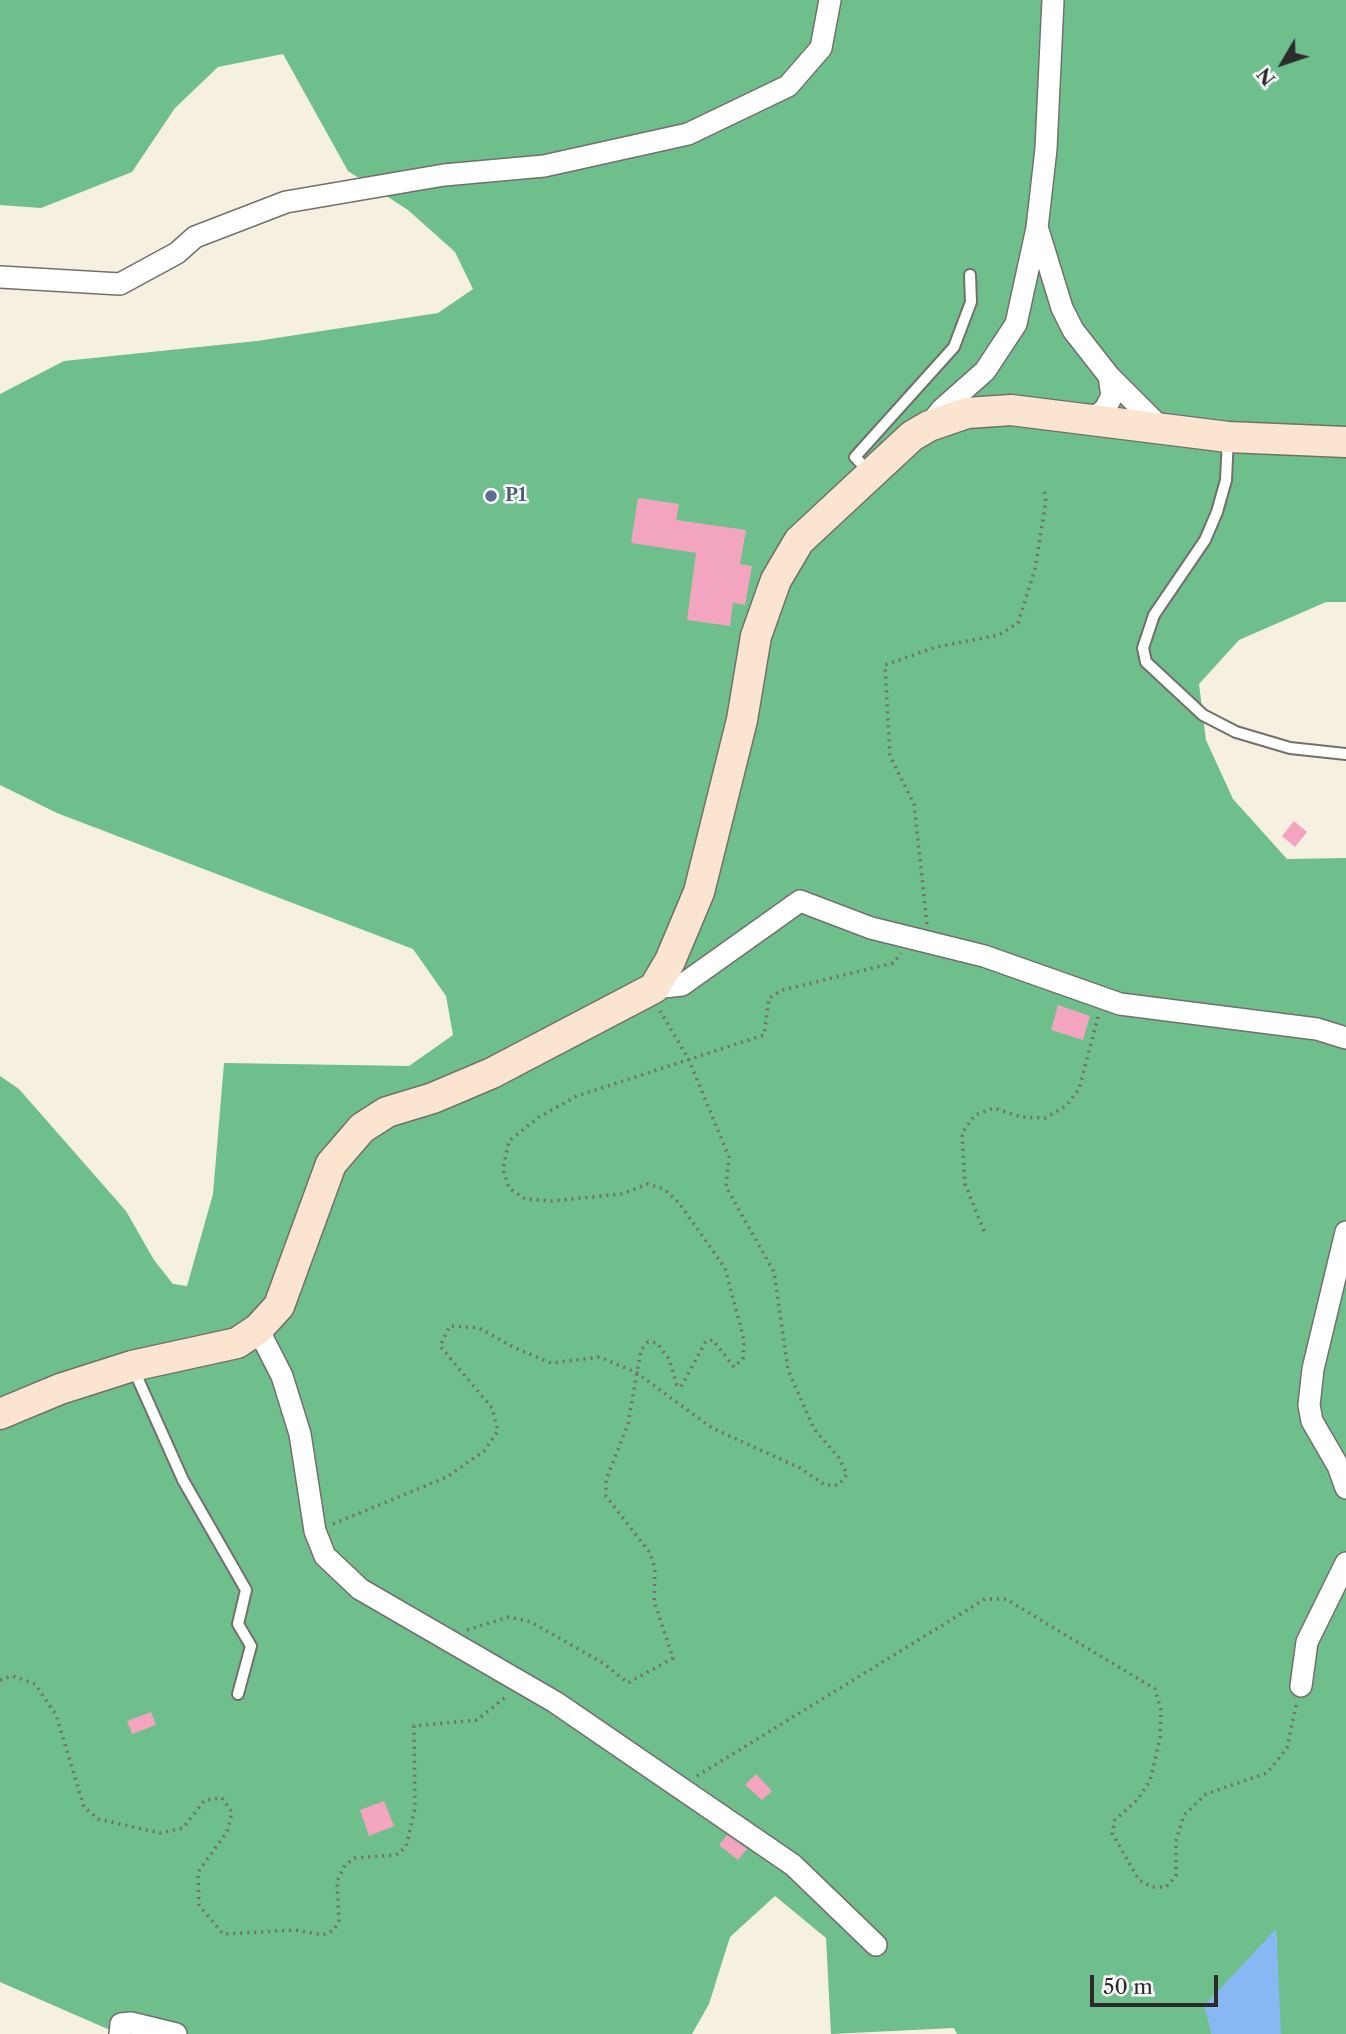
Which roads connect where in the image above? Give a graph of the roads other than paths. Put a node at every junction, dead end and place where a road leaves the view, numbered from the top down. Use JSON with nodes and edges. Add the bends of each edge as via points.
{"nodes":[{"id":1,"x":830,"y":0,"type":"edge"},
{"id":2,"x":1053,"y":0,"type":"edge"},
{"id":3,"x":1037,"y":228,"type":"junction"},
{"id":4,"x":970,"y":275,"type":"dead end"},
{"id":5,"x":0,"y":277,"type":"edge"},
{"id":6,"x":985,"y":371,"type":"junction"},
{"id":7,"x":1109,"y":376,"type":"junction"},
{"id":8,"x":999,"y":411,"type":"junction"},
{"id":9,"x":1092,"y":420,"type":"junction"},
{"id":10,"x":929,"y":426,"type":"junction"},
{"id":11,"x":1162,"y":429,"type":"junction"},
{"id":12,"x":1228,"y":437,"type":"junction"},
{"id":13,"x":1346,"y":442,"type":"edge"},
{"id":14,"x":870,"y":473,"type":"junction"},
{"id":15,"x":1346,"y":754,"type":"edge"},
{"id":16,"x":651,"y":990,"type":"junction"},
{"id":17,"x":1346,"y":1038,"type":"edge"},
{"id":18,"x":1346,"y":1232,"type":"edge"},
{"id":19,"x":258,"y":1329,"type":"junction"},
{"id":20,"x":132,"y":1366,"type":"junction"},
{"id":21,"x":0,"y":1414,"type":"edge"},
{"id":22,"x":1346,"y":1488,"type":"edge"},
{"id":23,"x":1346,"y":1563,"type":"edge"},
{"id":24,"x":1300,"y":1686,"type":"road end"},
{"id":25,"x":238,"y":1694,"type":"dead end"},
{"id":26,"x":876,"y":1945,"type":"dead end"},
{"id":27,"x":120,"y":2034,"type":"edge"},
{"id":28,"x":176,"y":2034,"type":"edge"}],
"edges":[{"from":1,"to":5,"type":"street","via":[[821,48],[788,86],[688,134],[544,166],[444,175],[286,202],[195,237],[177,253],[120,284]]},
{"from":2,"to":3,"type":"street"},
{"from":3,"to":6,"type":"street","via":[[1016,324]]},
{"from":3,"to":7,"type":"street","via":[[1062,308]]},
{"from":4,"to":14,"type":"lane","via":[[971,302],[954,347],[855,457]]},
{"from":6,"to":8,"type":"street","via":[[985,397]]},
{"from":6,"to":10,"type":"street"},
{"from":7,"to":9,"type":"street","via":[[1110,402]]},
{"from":7,"to":11,"type":"street"},
{"from":8,"to":9,"type":"street"},
{"from":8,"to":10,"type":"street","via":[[967,412]]},
{"from":9,"to":11,"type":"street"},
{"from":10,"to":14,"type":"street"},
{"from":11,"to":12,"type":"street"},
{"from":12,"to":13,"type":"street"},
{"from":12,"to":15,"type":"lane","via":[[1226,480],[1217,512],[1205,540],[1154,615],[1143,648],[1146,662],[1203,715],[1236,732],[1290,748]]},
{"from":14,"to":16,"type":"street","via":[[799,541],[776,580],[756,636],[742,720],[699,892],[670,961]]},
{"from":16,"to":17,"type":"street","via":[[682,985],[800,901],[871,928],[984,956],[1119,1003],[1317,1029]]},
{"from":16,"to":19,"type":"street","via":[[492,1073],[387,1112],[362,1128],[331,1164],[290,1282],[279,1306]]},
{"from":18,"to":22,"type":"street","via":[[1313,1369],[1309,1405],[1312,1421]]},
{"from":19,"to":20,"type":"street","via":[[237,1343]]},
{"from":19,"to":26,"type":"street","via":[[282,1376],[300,1434],[315,1531],[325,1556],[360,1590],[522,1684],[793,1865]]},
{"from":20,"to":21,"type":"street"},
{"from":20,"to":25,"type":"lane","via":[[183,1480],[246,1590],[238,1624],[251,1646]]},
{"from":23,"to":24,"type":"street","via":[[1307,1642]]},
{"from":27,"to":28,"type":"street","via":[[121,2024],[131,2023]]}]}
